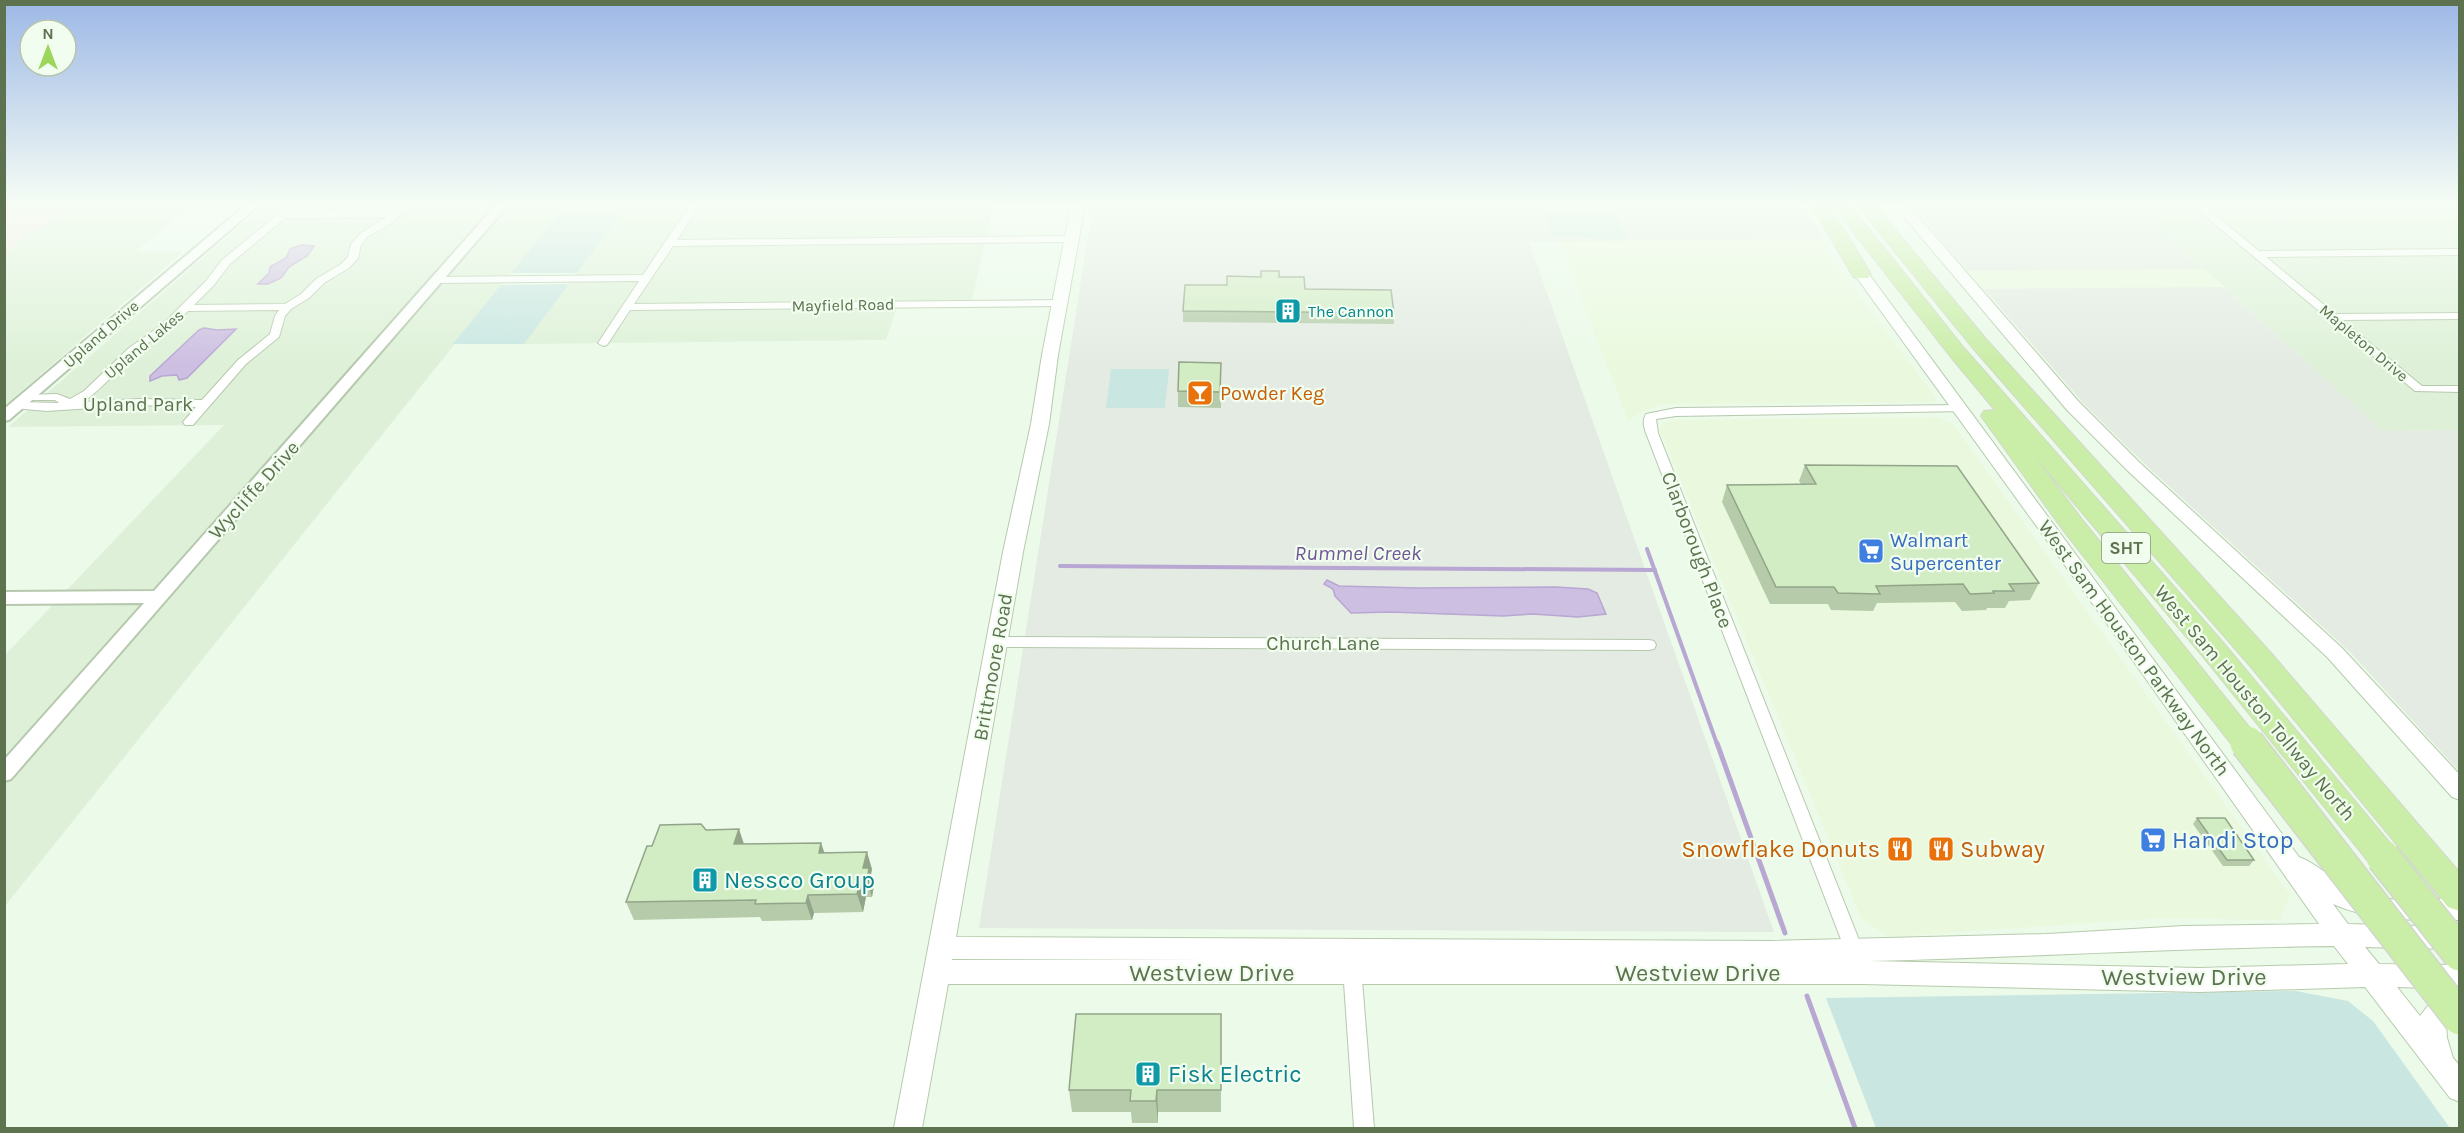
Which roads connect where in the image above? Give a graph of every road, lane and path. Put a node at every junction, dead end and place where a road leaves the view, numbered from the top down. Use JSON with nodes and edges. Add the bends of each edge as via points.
{"nodes":[{"id":1,"x":191,"y":258,"type":"edge"},
{"id":2,"x":231,"y":258,"type":"edge"},
{"id":3,"x":353,"y":258,"type":"edge"},
{"id":4,"x":456,"y":258,"type":"edge"},
{"id":5,"x":658,"y":258,"type":"edge"},
{"id":6,"x":1067,"y":258,"type":"edge"},
{"id":7,"x":1850,"y":258,"type":"edge"},
{"id":8,"x":1852,"y":258,"type":"edge"},
{"id":9,"x":1871,"y":258,"type":"edge"},
{"id":10,"x":1883,"y":258,"type":"edge"},
{"id":11,"x":1909,"y":258,"type":"edge"},
{"id":12,"x":1946,"y":258,"type":"edge"},
{"id":13,"x":2261,"y":258,"type":"edge"},
{"id":14,"x":1862,"y":274,"type":"junction"},
{"id":15,"x":645,"y":278,"type":"junction"},
{"id":16,"x":437,"y":280,"type":"junction"},
{"id":17,"x":1059,"y":303,"type":"junction"},
{"id":18,"x":626,"y":307,"type":"junction"},
{"id":19,"x":187,"y":308,"type":"junction"},
{"id":20,"x":287,"y":308,"type":"junction"},
{"id":21,"x":2460,"y":316,"type":"edge"},
{"id":22,"x":2332,"y":317,"type":"junction"},
{"id":23,"x":603,"y":343,"type":"dead end"},
{"id":24,"x":2460,"y":389,"type":"edge"},
{"id":25,"x":29,"y":397,"type":"junction"},
{"id":26,"x":71,"y":404,"type":"junction"},
{"id":27,"x":204,"y":404,"type":"junction"},
{"id":28,"x":18,"y":406,"type":"junction"},
{"id":29,"x":1961,"y":409,"type":"junction"},
{"id":30,"x":4,"y":417,"type":"edge"},
{"id":31,"x":189,"y":422,"type":"dead end"},
{"id":32,"x":158,"y":597,"type":"junction"},
{"id":33,"x":4,"y":598,"type":"edge"},
{"id":34,"x":997,"y":642,"type":"junction"},
{"id":35,"x":1649,"y":645,"type":"dead end"},
{"id":36,"x":4,"y":774,"type":"edge"},
{"id":37,"x":2460,"y":791,"type":"edge"},
{"id":38,"x":2289,"y":860,"type":"junction"},
{"id":39,"x":2460,"y":897,"type":"edge"},
{"id":40,"x":2460,"y":909,"type":"edge"},
{"id":41,"x":2341,"y":935,"type":"junction"},
{"id":42,"x":2460,"y":938,"type":"edge"},
{"id":43,"x":2460,"y":954,"type":"edge"},
{"id":44,"x":939,"y":960,"type":"junction"},
{"id":45,"x":1858,"y":961,"type":"junction"},
{"id":46,"x":1352,"y":962,"type":"junction"},
{"id":47,"x":2372,"y":975,"type":"junction"},
{"id":48,"x":2460,"y":977,"type":"edge"},
{"id":49,"x":2460,"y":1010,"type":"edge"},
{"id":50,"x":2460,"y":1018,"type":"edge"},
{"id":51,"x":2443,"y":1067,"type":"junction"},
{"id":52,"x":2460,"y":1089,"type":"edge"},
{"id":53,"x":908,"y":1128,"type":"edge"},
{"id":54,"x":1364,"y":1128,"type":"edge"}],
"edges":[{"from":1,"to":25,"type":"street","name":"Upland Drive"},
{"from":2,"to":19,"type":"street","name":"Upland Lakes"},
{"from":3,"to":20,"type":"street"},
{"from":4,"to":16,"type":"street","name":"Wycliffe Drive"},
{"from":5,"to":15,"type":"street"},
{"from":6,"to":17,"type":"main road","name":"Brittmoore Road"},
{"from":7,"to":14,"type":"main road","name":"West Sam Houston Parkway North"},
{"from":8,"to":14,"type":"highway"},
{"from":9,"to":50,"type":"highway","bridge":true,"via":[[2075,528]]},
{"from":10,"to":43,"type":"highway","name":"West Sam Houston Tollway North","number":"SHT","bridge":true,"via":[[1957,352],[2211,647]]},
{"from":11,"to":39,"type":"highway","name":"West Sam Houston Tollway North","number":"SHT","via":[[1979,343],[2239,635]]},
{"from":12,"to":37,"type":"main road","via":[[2073,406],[2134,468],[2335,653]]},
{"from":13,"to":22,"type":"street","name":"Mapleton Drive"},
{"from":14,"to":29,"type":"main road","name":"West Sam Houston Parkway North"},
{"from":15,"to":16,"type":"street"},
{"from":15,"to":18,"type":"street"},
{"from":16,"to":32,"type":"street","name":"Wycliffe Drive"},
{"from":17,"to":18,"type":"street","name":"Mayfield Road"},
{"from":17,"to":34,"type":"main road","name":"Brittmoore Road","via":[[1040,424]]},
{"from":18,"to":23,"type":"street"},
{"from":19,"to":20,"type":"street"},
{"from":19,"to":26,"type":"street","name":"Upland Lakes"},
{"from":20,"to":27,"type":"street","via":[[280,316],[275,335],[242,362]]},
{"from":21,"to":22,"type":"street"},
{"from":22,"to":24,"type":"street","name":"Mapleton Drive","via":[[2419,389]]},
{"from":25,"to":26,"type":"street","name":"Upland Park","via":[[57,397]]},
{"from":25,"to":28,"type":"street","name":"Upland Drive"},
{"from":26,"to":27,"type":"street","name":"Upland Park"},
{"from":26,"to":28,"type":"street","name":"Upland Park"},
{"from":27,"to":31,"type":"street"},
{"from":28,"to":30,"type":"street","name":"Upland Drive"},
{"from":29,"to":38,"type":"main road","name":"West Sam Houston Parkway North"},
{"from":29,"to":45,"type":"street","name":"Clarborough Place","via":[[1676,412],[1650,417],[1649,425]]},
{"from":32,"to":33,"type":"street"},
{"from":32,"to":36,"type":"street","name":"Wycliffe Drive"},
{"from":34,"to":35,"type":"street","name":"Church Lane"},
{"from":34,"to":44,"type":"main road","name":"Brittmoore Road"},
{"from":38,"to":40,"type":"main road","via":[[2342,896],[2361,904],[2389,909]]},
{"from":38,"to":41,"type":"main road","name":"West Sam Houston Parkway North"},
{"from":41,"to":42,"type":"main road","name":"Westview Drive"},
{"from":41,"to":45,"type":"main road","name":"Westview Drive","via":[[2184,937]]},
{"from":41,"to":47,"type":"main road","name":"West Sam Houston Parkway North"},
{"from":44,"to":46,"type":"main road","name":"Westview Drive"},
{"from":44,"to":53,"type":"main road","name":"Brittmoore Road"},
{"from":45,"to":46,"type":"main road","name":"Westview Drive"},
{"from":45,"to":47,"type":"main road","name":"Westview Drive","via":[[2200,980]]},
{"from":46,"to":54,"type":"street"},
{"from":47,"to":48,"type":"main road","name":"Westview Drive"},
{"from":47,"to":51,"type":"main road","name":"West Sam Houston Parkway North"},
{"from":49,"to":51,"type":"main road","via":[[2439,1012],[2432,1018],[2433,1038]]},
{"from":51,"to":52,"type":"main road","name":"West Sam Houston Parkway North"}]}
